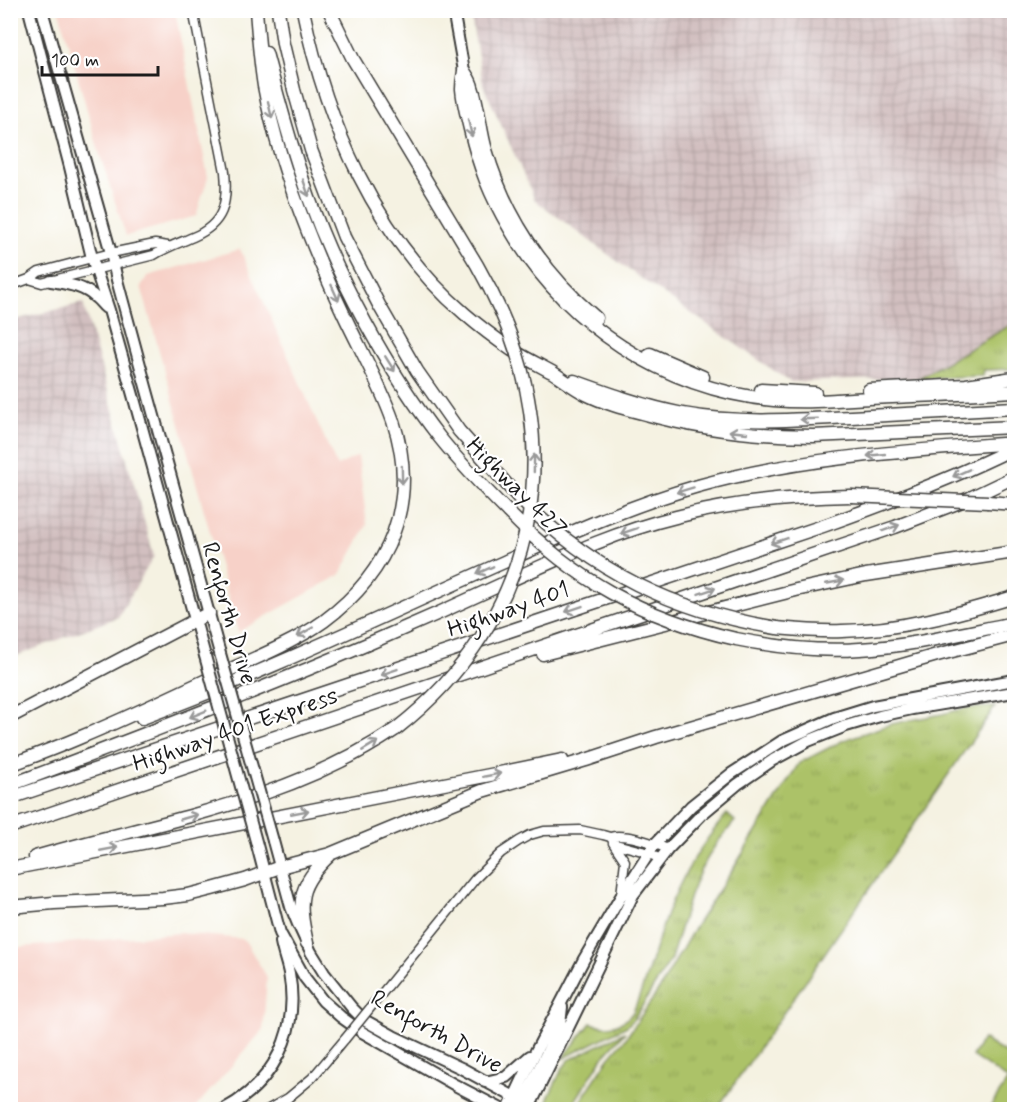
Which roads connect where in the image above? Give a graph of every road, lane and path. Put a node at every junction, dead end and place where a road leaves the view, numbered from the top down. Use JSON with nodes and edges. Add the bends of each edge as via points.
{"nodes":[{"id":1,"x":28,"y":10,"type":"edge"},
{"id":2,"x":42,"y":10,"type":"edge"},
{"id":3,"x":193,"y":10,"type":"edge"},
{"id":4,"x":256,"y":10,"type":"edge"},
{"id":5,"x":278,"y":10,"type":"edge"},
{"id":6,"x":303,"y":10,"type":"edge"},
{"id":7,"x":330,"y":10,"type":"edge"},
{"id":8,"x":453,"y":10,"type":"edge"},
{"id":9,"x":464,"y":70,"type":"junction"},
{"id":10,"x":168,"y":246,"type":"junction"},
{"id":11,"x":111,"y":253,"type":"junction"},
{"id":12,"x":92,"y":258,"type":"junction"},
{"id":13,"x":113,"y":266,"type":"junction"},
{"id":14,"x":95,"y":270,"type":"junction"},
{"id":15,"x":29,"y":279,"type":"junction"},
{"id":16,"x":51,"y":281,"type":"junction"},
{"id":17,"x":10,"y":286,"type":"edge"},
{"id":18,"x":109,"y":310,"type":"junction"},
{"id":19,"x":553,"y":373,"type":"junction"},
{"id":20,"x":1014,"y":378,"type":"edge"},
{"id":21,"x":1014,"y":391,"type":"edge"},
{"id":22,"x":1014,"y":408,"type":"edge"},
{"id":23,"x":1014,"y":427,"type":"edge"},
{"id":24,"x":1014,"y":443,"type":"edge"},
{"id":25,"x":1014,"y":448,"type":"edge"},
{"id":26,"x":1014,"y":477,"type":"edge"},
{"id":27,"x":1014,"y":504,"type":"edge"},
{"id":28,"x":1014,"y":552,"type":"edge"},
{"id":29,"x":1014,"y":597,"type":"edge"},
{"id":30,"x":209,"y":613,"type":"junction"},
{"id":31,"x":195,"y":620,"type":"junction"},
{"id":32,"x":1014,"y":622,"type":"edge"},
{"id":33,"x":1014,"y":634,"type":"edge"},
{"id":34,"x":472,"y":670,"type":"junction"},
{"id":35,"x":1014,"y":680,"type":"edge"},
{"id":36,"x":1014,"y":692,"type":"edge"},
{"id":37,"x":10,"y":717,"type":"edge"},
{"id":38,"x":83,"y":736,"type":"junction"},
{"id":39,"x":656,"y":737,"type":"junction"},
{"id":40,"x":10,"y":765,"type":"edge"},
{"id":41,"x":10,"y":785,"type":"edge"},
{"id":42,"x":10,"y":798,"type":"edge"},
{"id":43,"x":10,"y":827,"type":"edge"},
{"id":44,"x":610,"y":837,"type":"junction"},
{"id":45,"x":652,"y":849,"type":"junction"},
{"id":46,"x":668,"y":849,"type":"junction"},
{"id":47,"x":330,"y":854,"type":"junction"},
{"id":48,"x":661,"y":859,"type":"junction"},
{"id":49,"x":10,"y":864,"type":"edge"},
{"id":50,"x":280,"y":867,"type":"junction"},
{"id":51,"x":10,"y":869,"type":"edge"},
{"id":52,"x":265,"y":872,"type":"junction"},
{"id":53,"x":620,"y":898,"type":"junction"},
{"id":54,"x":10,"y":907,"type":"edge"},
{"id":55,"x":280,"y":933,"type":"junction"},
{"id":56,"x":307,"y":943,"type":"junction"},
{"id":57,"x":558,"y":1019,"type":"junction"},
{"id":58,"x":536,"y":1051,"type":"junction"},
{"id":59,"x":485,"y":1082,"type":"junction"},
{"id":60,"x":526,"y":1105,"type":"edge"},
{"id":61,"x":223,"y":1110,"type":"edge"},
{"id":62,"x":267,"y":1110,"type":"edge"},
{"id":63,"x":503,"y":1110,"type":"edge"},
{"id":64,"x":508,"y":1110,"type":"edge"}],
"edges":[{"from":1,"to":12,"type":"main road","name":"Renforth Drive"},
{"from":2,"to":11,"type":"main road","name":"Renforth Drive"},
{"from":3,"to":10,"type":"street","via":[[227,197],[223,212],[208,228]]},
{"from":4,"to":32,"type":"highway","name":"Highway 427","one_way":true,"bridge":true,"via":[[310,200],[368,326],[440,437],[473,477],[555,556],[601,588],[666,619],[712,634],[780,647],[858,650]]},
{"from":4,"to":38,"type":"highway","one_way":true,"via":[[261,66],[283,161],[398,441],[403,472],[397,519],[390,542],[370,578],[321,623],[270,651]]},
{"from":5,"to":29,"type":"highway","bridge":true,"via":[[311,150],[344,237],[379,305],[417,371],[459,431],[545,523],[602,565],[649,591],[725,618],[777,628],[843,632],[881,629]]},
{"from":6,"to":19,"type":"highway","via":[[331,110],[365,187],[394,233],[426,275],[464,312],[513,351]]},
{"from":49,"to":7,"type":"highway","one_way":true,"bridge":true,"via":[[231,805],[356,755],[396,729],[444,687],[483,636],[511,579],[526,528],[534,476],[531,412],[517,350],[477,265],[353,59]]},
{"from":8,"to":9,"type":"main road"},
{"from":9,"to":20,"type":"highway","via":[[472,86],[495,176],[521,231],[569,293],[633,345],[705,378],[770,391],[842,392],[966,385]]},
{"from":9,"to":21,"type":"highway","one_way":true,"via":[[462,88],[481,171],[520,247],[574,310],[634,355],[704,386],[775,400]]},
{"from":10,"to":11,"type":"street","via":[[155,244]]},
{"from":10,"to":13,"type":"street","via":[[154,255]]},
{"from":11,"to":12,"type":"street"},
{"from":11,"to":13,"type":"main road","name":"Renforth Drive"},
{"from":12,"to":14,"type":"main road","name":"Renforth Drive"},
{"from":12,"to":15,"type":"street","via":[[39,272]]},
{"from":13,"to":14,"type":"street"},
{"from":13,"to":30,"type":"main road","name":"Renforth Drive"},
{"from":14,"to":16,"type":"street"},
{"from":14,"to":18,"type":"main road","name":"Renforth Drive"},
{"from":15,"to":16,"type":"street"},
{"from":15,"to":17,"type":"street"},
{"from":16,"to":18,"type":"main road","via":[[86,290]]},
{"from":18,"to":31,"type":"main road","name":"Renforth Drive"},
{"from":22,"to":19,"type":"highway","one_way":true,"via":[[737,420],[651,406]]},
{"from":23,"to":19,"type":"highway","one_way":true,"via":[[813,436],[734,432],[629,410],[587,394]]},
{"from":24,"to":38,"type":"highway","one_way":true,"via":[[779,467],[652,501],[569,533],[236,681]]},
{"from":25,"to":42,"type":"highway","name":"Highway 401","one_way":true,"via":[[881,506]]},
{"from":34,"to":26,"type":"highway","name":"Highway 401","one_way":true,"via":[[895,527]]},
{"from":27,"to":41,"type":"highway","one_way":true,"bridge":true,"via":[[795,497],[674,517],[591,545],[292,676]]},
{"from":34,"to":28,"type":"highway","one_way":true,"via":[[796,590]]},
{"from":30,"to":31,"type":"highway"},
{"from":30,"to":50,"type":"main road","name":"Renforth Drive","bridge":true},
{"from":31,"to":37,"type":"highway"},
{"from":31,"to":52,"type":"main road","name":"Renforth Drive","bridge":true},
{"from":33,"to":39,"type":"highway"},
{"from":34,"to":43,"type":"highway","name":"Highway 401 Express"},
{"from":35,"to":45,"type":"main road","via":[[873,706],[834,717],[782,741],[691,806]]},
{"from":36,"to":46,"type":"main road","via":[[880,716],[808,741],[738,784]]},
{"from":38,"to":40,"type":"highway"},
{"from":39,"to":47,"type":"highway","via":[[482,791]]},
{"from":51,"to":39,"type":"highway","one_way":true,"via":[[495,774]]},
{"from":44,"to":45,"type":"street","via":[[616,844]]},
{"from":44,"to":53,"type":"street","via":[[625,861]]},
{"from":44,"to":62,"type":"street","bridge":true,"via":[[580,830],[544,831],[501,853],[475,879],[312,1078]]},
{"from":45,"to":46,"type":"street"},
{"from":45,"to":48,"type":"street"},
{"from":45,"to":53,"type":"main road"},
{"from":46,"to":48,"type":"main road"},
{"from":47,"to":50,"type":"highway"},
{"from":47,"to":56,"type":"highway","via":[[310,877],[303,895],[301,908]]},
{"from":48,"to":60,"type":"main road","via":[[633,895]]},
{"from":50,"to":52,"type":"highway"},
{"from":50,"to":56,"type":"main road","name":"Renforth Drive","via":[[291,907]]},
{"from":52,"to":54,"type":"highway","via":[[171,897]]},
{"from":52,"to":55,"type":"main road","name":"Renforth Drive"},
{"from":53,"to":57,"type":"main road","via":[[575,978]]},
{"from":55,"to":61,"type":"main road","via":[[291,1001],[286,1039],[264,1077],[244,1097]]},
{"from":55,"to":63,"type":"main road","name":"Renforth Drive","via":[[305,978],[341,1017]]},
{"from":56,"to":59,"type":"main road","name":"Renforth Drive","via":[[334,987],[364,1020]]},
{"from":57,"to":58,"type":"main road"},
{"from":57,"to":60,"type":"main road"},
{"from":58,"to":59,"type":"main road","via":[[506,1077]]},
{"from":58,"to":60,"type":"main road"},
{"from":59,"to":60,"type":"main road","name":"Renforth Drive"},
{"from":60,"to":64,"type":"main road"}]}
